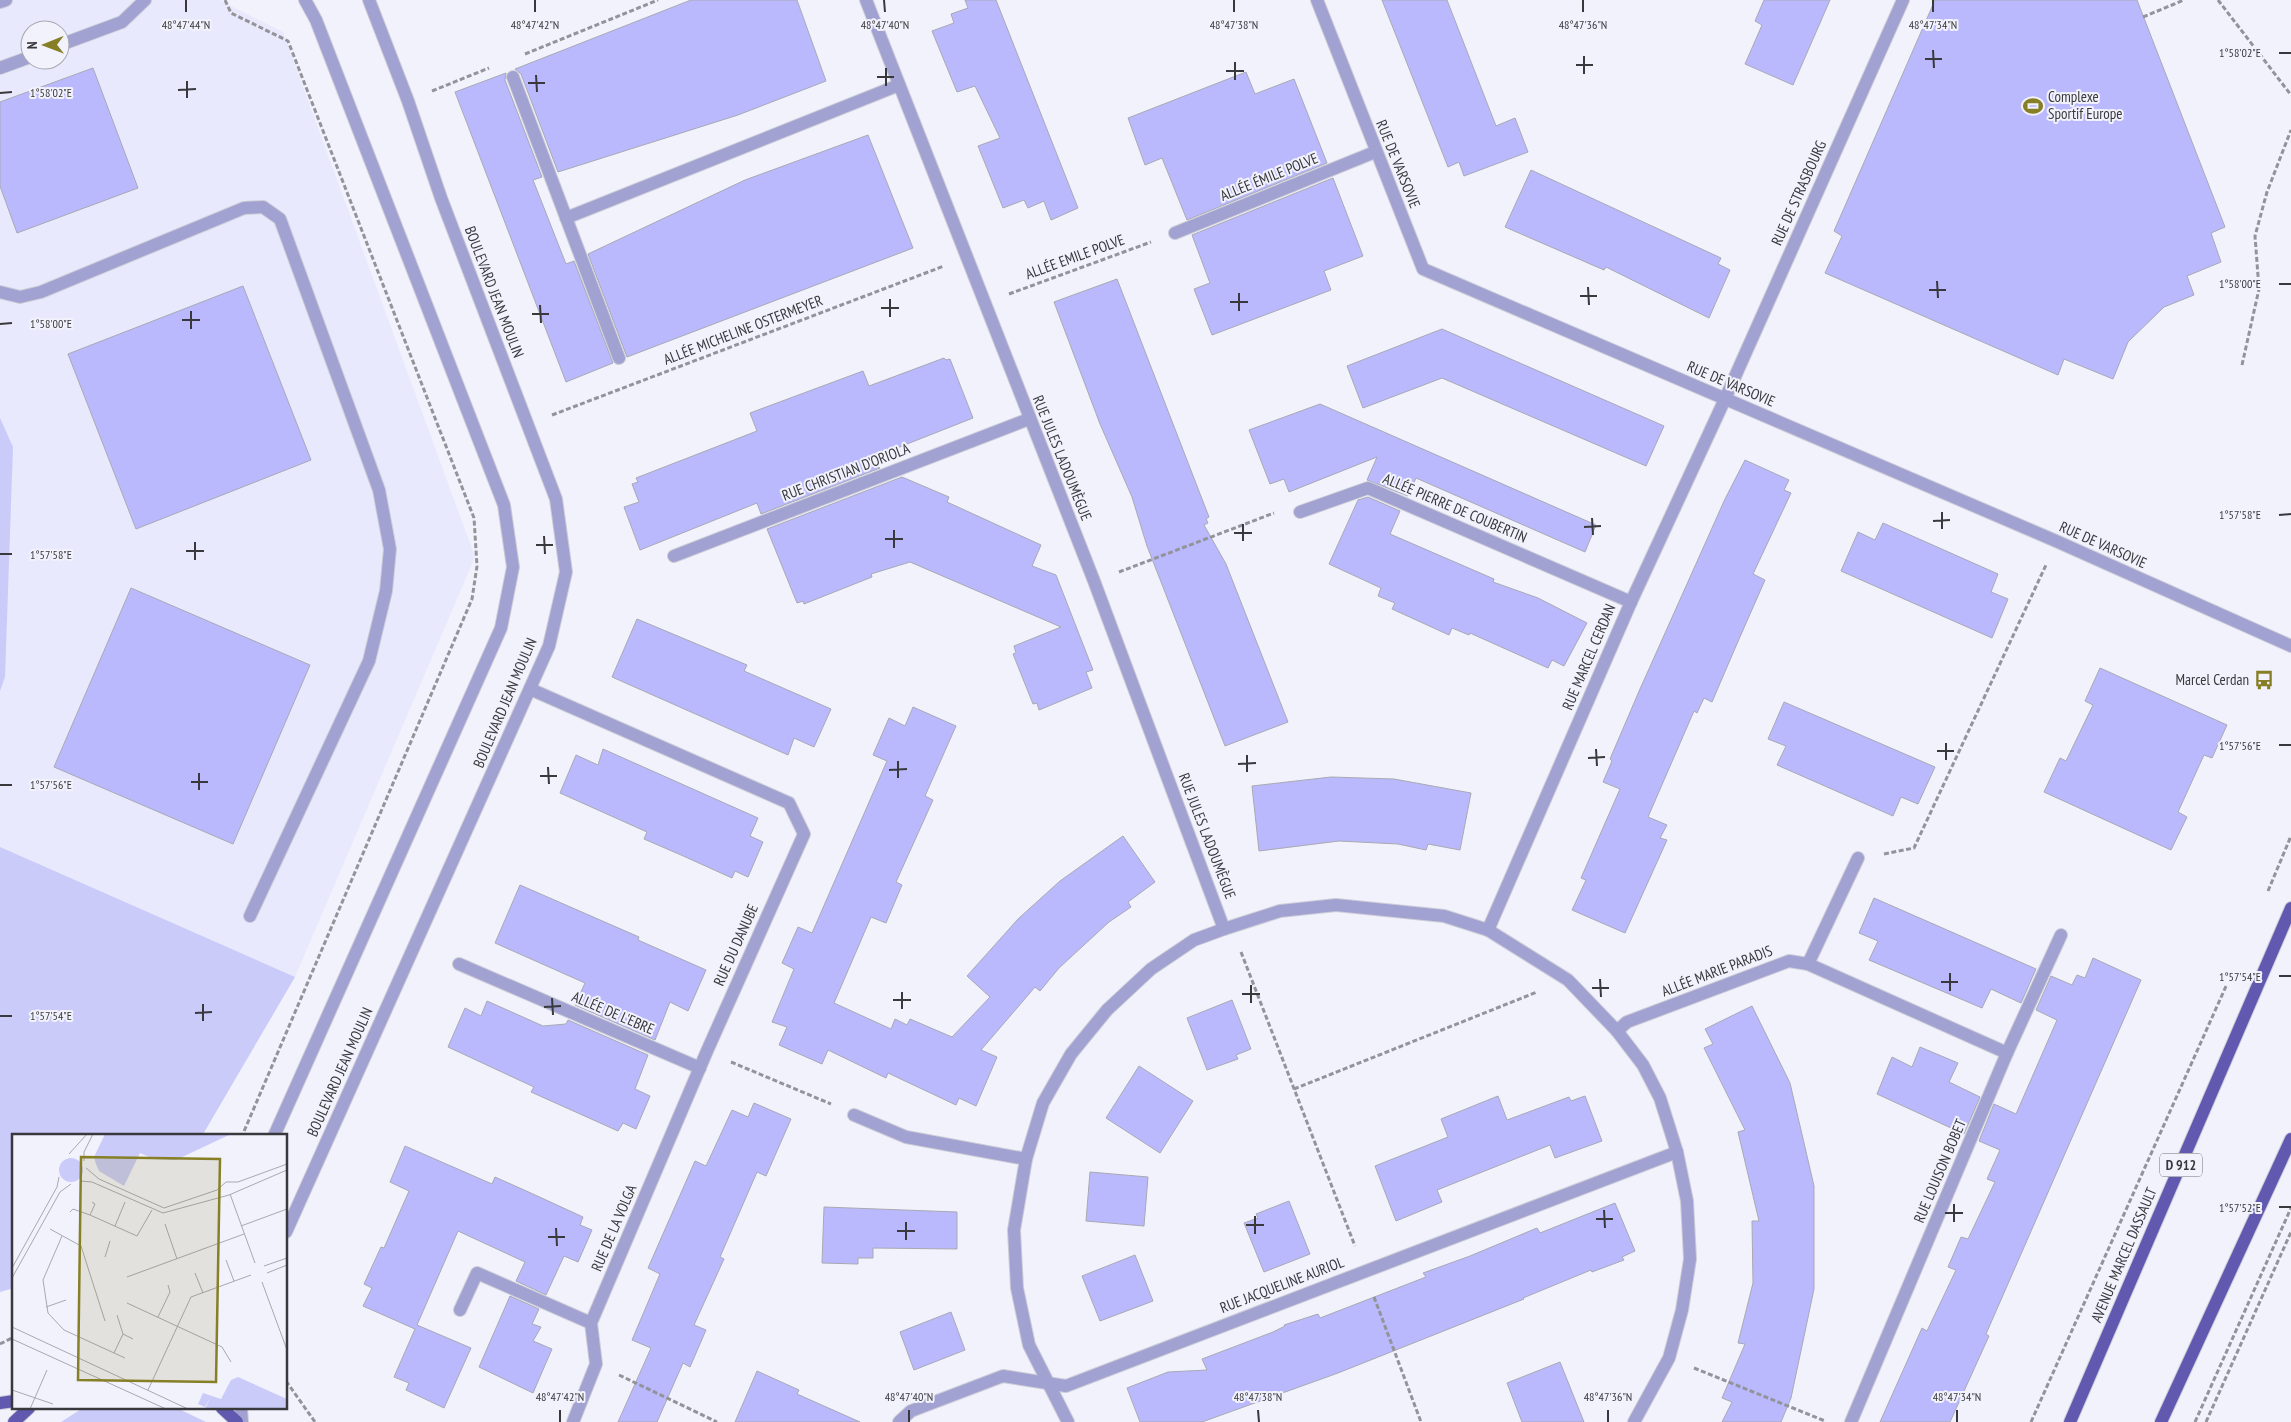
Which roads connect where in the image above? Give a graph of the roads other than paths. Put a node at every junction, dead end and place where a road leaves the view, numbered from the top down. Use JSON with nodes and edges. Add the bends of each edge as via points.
{"nodes":[{"id":1,"x":6,"y":0,"type":"edge"},
{"id":2,"x":145,"y":0,"type":"edge"},
{"id":3,"x":305,"y":0,"type":"edge"},
{"id":4,"x":369,"y":0,"type":"edge"},
{"id":5,"x":866,"y":0,"type":"edge"},
{"id":6,"x":1317,"y":0,"type":"edge"},
{"id":7,"x":1903,"y":0,"type":"edge"},
{"id":8,"x":0,"y":2,"type":"edge"},
{"id":9,"x":70,"y":41,"type":"edge"},
{"id":10,"x":20,"y":61,"type":"edge"},
{"id":11,"x":0,"y":68,"type":"edge"},
{"id":12,"x":513,"y":77,"type":"dead end"},
{"id":13,"x":899,"y":85,"type":"junction"},
{"id":14,"x":1375,"y":152,"type":"junction"},
{"id":15,"x":566,"y":218,"type":"junction"},
{"id":16,"x":1175,"y":233,"type":"road end"},
{"id":17,"x":0,"y":292,"type":"edge"},
{"id":18,"x":619,"y":358,"type":"dead end"},
{"id":19,"x":1725,"y":399,"type":"junction"},
{"id":20,"x":1029,"y":419,"type":"junction"},
{"id":21,"x":1300,"y":512,"type":"road end"},
{"id":22,"x":674,"y":556,"type":"dead end"},
{"id":23,"x":1631,"y":602,"type":"junction"},
{"id":24,"x":2291,"y":646,"type":"edge"},
{"id":25,"x":530,"y":689,"type":"junction"},
{"id":26,"x":1858,"y":858,"type":"road end"},
{"id":27,"x":2291,"y":908,"type":"edge"},
{"id":28,"x":250,"y":916,"type":"dead end"},
{"id":29,"x":1224,"y":929,"type":"junction"},
{"id":30,"x":1488,"y":930,"type":"junction"},
{"id":31,"x":2061,"y":935,"type":"dead end"},
{"id":32,"x":459,"y":964,"type":"dead end"},
{"id":33,"x":1808,"y":964,"type":"junction"},
{"id":34,"x":1617,"y":1032,"type":"junction"},
{"id":35,"x":707,"y":1051,"type":"joint"},
{"id":36,"x":2007,"y":1052,"type":"junction"},
{"id":37,"x":700,"y":1068,"type":"junction"},
{"id":38,"x":854,"y":1115,"type":"road end"},
{"id":39,"x":275,"y":1134,"type":"edge"},
{"id":40,"x":2291,"y":1139,"type":"edge"},
{"id":41,"x":1677,"y":1152,"type":"junction"},
{"id":42,"x":1026,"y":1158,"type":"junction"},
{"id":43,"x":288,"y":1228,"type":"edge"},
{"id":44,"x":460,"y":1310,"type":"dead end"},
{"id":45,"x":591,"y":1323,"type":"junction"},
{"id":46,"x":1046,"y":1383,"type":"junction"},
{"id":47,"x":27,"y":1410,"type":"edge"},
{"id":48,"x":224,"y":1410,"type":"edge"},
{"id":49,"x":14,"y":1422,"type":"edge"},
{"id":50,"x":237,"y":1422,"type":"edge"},
{"id":51,"x":573,"y":1422,"type":"edge"},
{"id":52,"x":899,"y":1422,"type":"edge"},
{"id":53,"x":1068,"y":1422,"type":"edge"},
{"id":54,"x":1634,"y":1422,"type":"edge"},
{"id":55,"x":1851,"y":1422,"type":"edge"},
{"id":56,"x":2070,"y":1422,"type":"edge"},
{"id":57,"x":2161,"y":1422,"type":"edge"}],
"edges":[{"from":1,"to":8,"type":"street"},
{"from":2,"to":9,"type":"street","via":[[122,22]]},
{"from":3,"to":39,"type":"street","via":[[316,20],[504,505],[514,568],[501,628]]},
{"from":4,"to":25,"type":"street","name":"BOULEVARD JEAN MOULIN","via":[[556,499],[566,572],[549,646]]},
{"from":5,"to":13,"type":"street","name":"RUE JULES LADOUMÈGUE"},
{"from":6,"to":14,"type":"street","name":"RUE DE VARSOVIE"},
{"from":7,"to":19,"type":"street","name":"RUE DE STRASBOURG"},
{"from":10,"to":11,"type":"street"},
{"from":12,"to":15,"type":"street"},
{"from":13,"to":15,"type":"street"},
{"from":13,"to":20,"type":"street","name":"RUE JULES LADOUMÈGUE"},
{"from":14,"to":16,"type":"street","name":"ALLÉE ÉMILE POLVE"},
{"from":14,"to":19,"type":"street","name":"RUE DE VARSOVIE","via":[[1423,269]]},
{"from":15,"to":18,"type":"street"},
{"from":17,"to":28,"type":"street","via":[[20,297],[41,292],[244,208],[263,207],[280,219],[379,490],[390,549],[386,591],[369,661]]},
{"from":19,"to":23,"type":"street","name":"RUE MARCEL CERDAN"},
{"from":19,"to":24,"type":"street","name":"RUE DE VARSOVIE"},
{"from":20,"to":22,"type":"street","name":"RUE CHRISTIAN D'ORIOLA"},
{"from":20,"to":29,"type":"street","name":"RUE JULES LADOUMÈGUE"},
{"from":21,"to":23,"type":"street","name":"ALLÉE PIERRE DE COUBERTIN","via":[[1368,488]]},
{"from":23,"to":30,"type":"street","name":"RUE MARCEL CERDAN"},
{"from":25,"to":35,"type":"street","name":"RUE DU DANUBE","via":[[789,803],[804,834]]},
{"from":25,"to":43,"type":"street","name":"BOULEVARD JEAN MOULIN"},
{"from":26,"to":33,"type":"street"},
{"from":27,"to":56,"type":"main road","name":"AVENUE MARCEL DASSAULT","number":"D 912"},
{"from":29,"to":30,"type":"street","via":[[1280,911],[1336,905],[1444,916]]},
{"from":29,"to":42,"type":"street","via":[[1194,940],[1151,969],[1107,1010],[1071,1054],[1043,1103]]},
{"from":30,"to":34,"type":"street","via":[[1568,980]]},
{"from":31,"to":36,"type":"street","name":"RUE LOUISON BOBET"},
{"from":32,"to":37,"type":"street","name":"ALLÉE DE L'EBRE"},
{"from":33,"to":34,"type":"street","name":"ALLÉE MARIE PARADIS","via":[[1790,961],[1627,1022]]},
{"from":33,"to":36,"type":"street"},
{"from":34,"to":41,"type":"street","via":[[1643,1065],[1660,1098]]},
{"from":35,"to":37,"type":"street","name":"RUE DE LA VOLGA"},
{"from":36,"to":55,"type":"street","name":"RUE LOUISON BOBET"},
{"from":37,"to":45,"type":"street","name":"RUE DE LA VOLGA"},
{"from":38,"to":42,"type":"street","via":[[906,1137]]},
{"from":40,"to":57,"type":"main road"},
{"from":41,"to":46,"type":"street","name":"RUE JACQUELINE AURIOL","via":[[1066,1386]]},
{"from":41,"to":54,"type":"street","via":[[1687,1202],[1690,1259],[1682,1310],[1669,1358]]},
{"from":42,"to":46,"type":"street","via":[[1014,1230],[1017,1288],[1029,1346]]},
{"from":44,"to":45,"type":"street","via":[[477,1273]]},
{"from":45,"to":51,"type":"street","via":[[596,1364]]},
{"from":46,"to":52,"type":"street","name":"RUE JACQUELINE AURIOL","via":[[1003,1376],[911,1411]]},
{"from":46,"to":53,"type":"street"},
{"from":47,"to":49,"type":"main road"},
{"from":48,"to":50,"type":"main road"}]}
